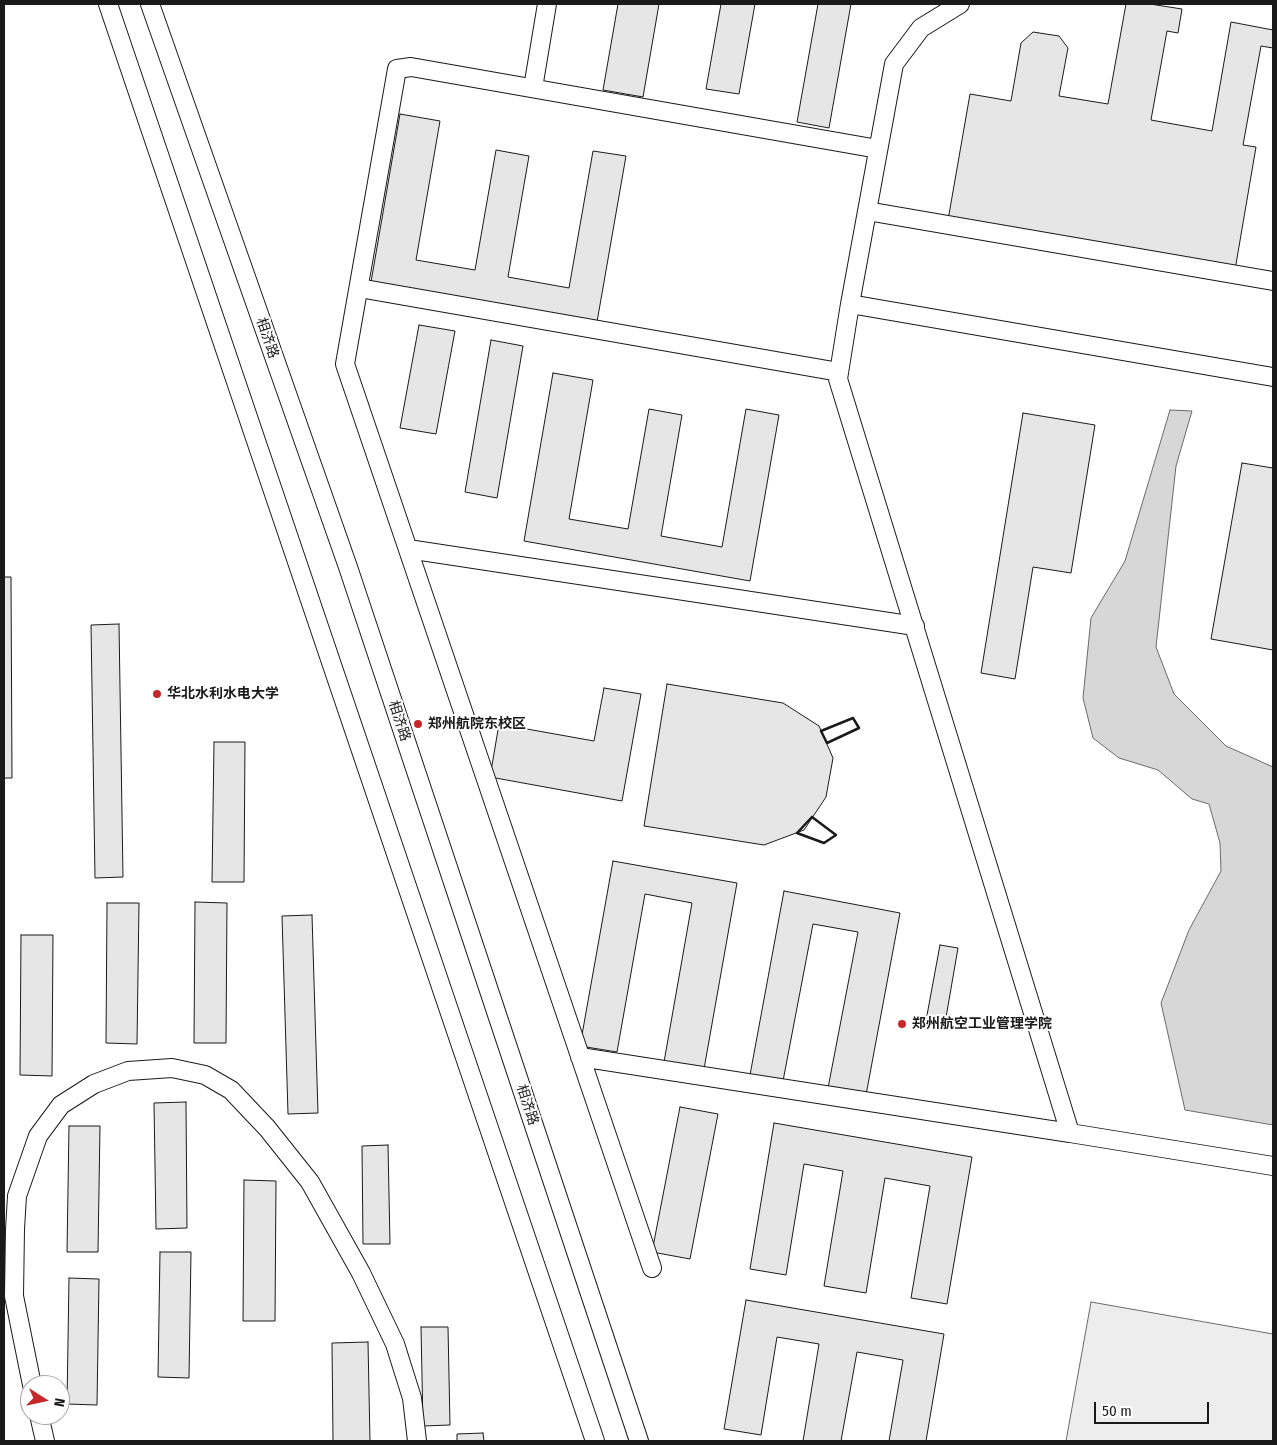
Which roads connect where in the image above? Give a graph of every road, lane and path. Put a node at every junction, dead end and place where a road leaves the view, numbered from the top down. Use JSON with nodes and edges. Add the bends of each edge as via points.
{"nodes":[{"id":1,"x":108,"y":4,"type":"edge"},
{"id":2,"x":150,"y":4,"type":"edge"},
{"id":3,"x":547,"y":4,"type":"edge"},
{"id":4,"x":960,"y":4,"type":"edge"},
{"id":5,"x":533,"y":88,"type":"junction"},
{"id":6,"x":878,"y":149,"type":"junction"},
{"id":7,"x":866,"y":211,"type":"junction"},
{"id":8,"x":1273,"y":281,"type":"edge"},
{"id":9,"x":359,"y":288,"type":"junction"},
{"id":10,"x":850,"y":304,"type":"junction"},
{"id":11,"x":839,"y":372,"type":"junction"},
{"id":12,"x":1273,"y":377,"type":"edge"},
{"id":13,"x":408,"y":548,"type":"junction"},
{"id":14,"x":915,"y":626,"type":"junction"},
{"id":15,"x":580,"y":1056,"type":"junction"},
{"id":16,"x":1070,"y":1133,"type":"junction"},
{"id":17,"x":1273,"y":1166,"type":"edge"},
{"id":18,"x":652,"y":1268,"type":"dead end"},
{"id":19,"x":30,"y":1375,"type":"edge"},
{"id":20,"x":41,"y":1425,"type":"edge"},
{"id":21,"x":45,"y":1441,"type":"edge"},
{"id":22,"x":417,"y":1441,"type":"edge"},
{"id":23,"x":595,"y":1441,"type":"edge"},
{"id":24,"x":640,"y":1441,"type":"edge"}],
"edges":[{"from":1,"to":23,"type":"street"},
{"from":2,"to":24,"type":"street","name":"相济路","via":[[348,567]]},
{"from":3,"to":5,"type":"street"},
{"from":4,"to":6,"type":"street","via":[[921,28],[894,64]]},
{"from":5,"to":6,"type":"street"},
{"from":5,"to":9,"type":"street","via":[[411,67],[397,69]]},
{"from":6,"to":7,"type":"street"},
{"from":7,"to":8,"type":"street"},
{"from":7,"to":10,"type":"street"},
{"from":9,"to":11,"type":"street"},
{"from":9,"to":13,"type":"street","via":[[346,364]]},
{"from":10,"to":11,"type":"street"},
{"from":10,"to":12,"type":"street"},
{"from":11,"to":14,"type":"street","via":[[838,379]]},
{"from":13,"to":14,"type":"street"},
{"from":13,"to":15,"type":"street"},
{"from":14,"to":16,"type":"street"},
{"from":15,"to":16,"type":"street"},
{"from":15,"to":18,"type":"street"},
{"from":16,"to":17,"type":"street"},
{"from":19,"to":22,"type":"street","via":[[14,1296],[17,1196],[38,1136],[61,1105],[94,1084],[128,1071],[172,1068],[205,1075],[231,1090],[267,1128],[310,1182],[362,1273],[395,1344],[412,1398]]},
{"from":20,"to":21,"type":"street"}]}
